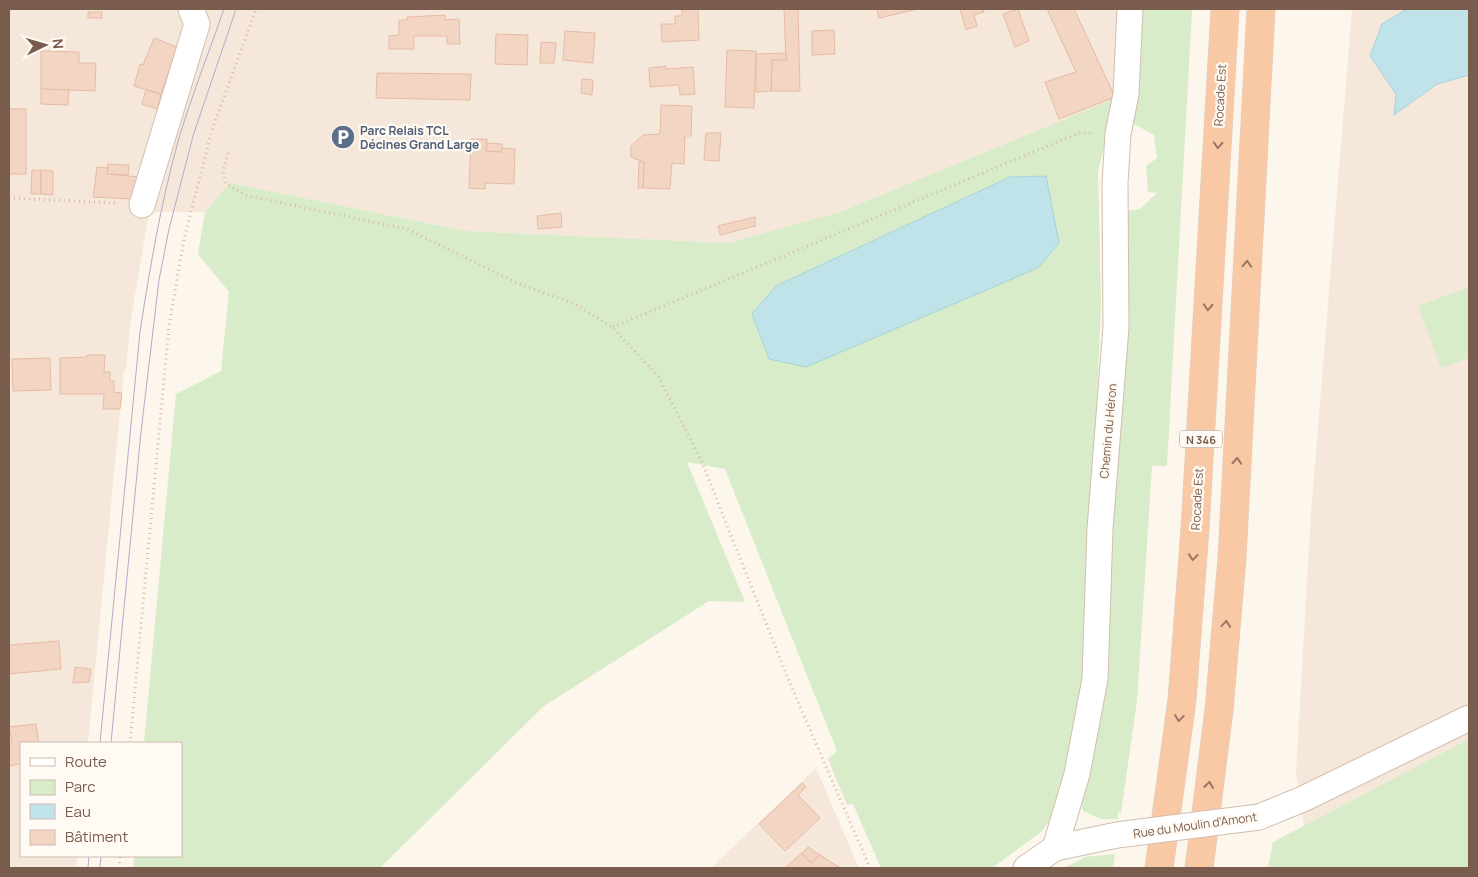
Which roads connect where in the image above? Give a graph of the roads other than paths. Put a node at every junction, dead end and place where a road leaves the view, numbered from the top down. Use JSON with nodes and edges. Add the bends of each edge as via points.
{"nodes":[{"id":1,"x":191,"y":9,"type":"edge"},
{"id":2,"x":1130,"y":9,"type":"edge"},
{"id":3,"x":1225,"y":9,"type":"edge"},
{"id":4,"x":1261,"y":9,"type":"edge"},
{"id":5,"x":142,"y":204,"type":"road end"},
{"id":6,"x":1469,"y":718,"type":"edge"},
{"id":7,"x":1055,"y":848,"type":"junction"},
{"id":8,"x":1026,"y":868,"type":"edge"},
{"id":9,"x":1159,"y":868,"type":"edge"},
{"id":10,"x":1199,"y":868,"type":"edge"}],
"edges":[{"from":1,"to":5,"type":"street","via":[[197,24]]},
{"from":2,"to":7,"type":"street","name":"Chemin du Héron","via":[[1126,94],[1118,134],[1115,183],[1116,327],[1100,529],[1095,679],[1077,774]]},
{"from":3,"to":9,"type":"highway","name":"Rocade Est","number":"N 346","one_way":true,"via":[[1182,700]]},
{"from":10,"to":4,"type":"highway","number":"N 346","one_way":true,"via":[[1219,710],[1232,558]]},
{"from":6,"to":7,"type":"street","name":"Rue du Moulin d'Amont","bridge":true,"via":[[1303,799],[1258,817],[1117,836]]},
{"from":7,"to":8,"type":"street","name":"Rue du Moulin d'Amont"}]}
